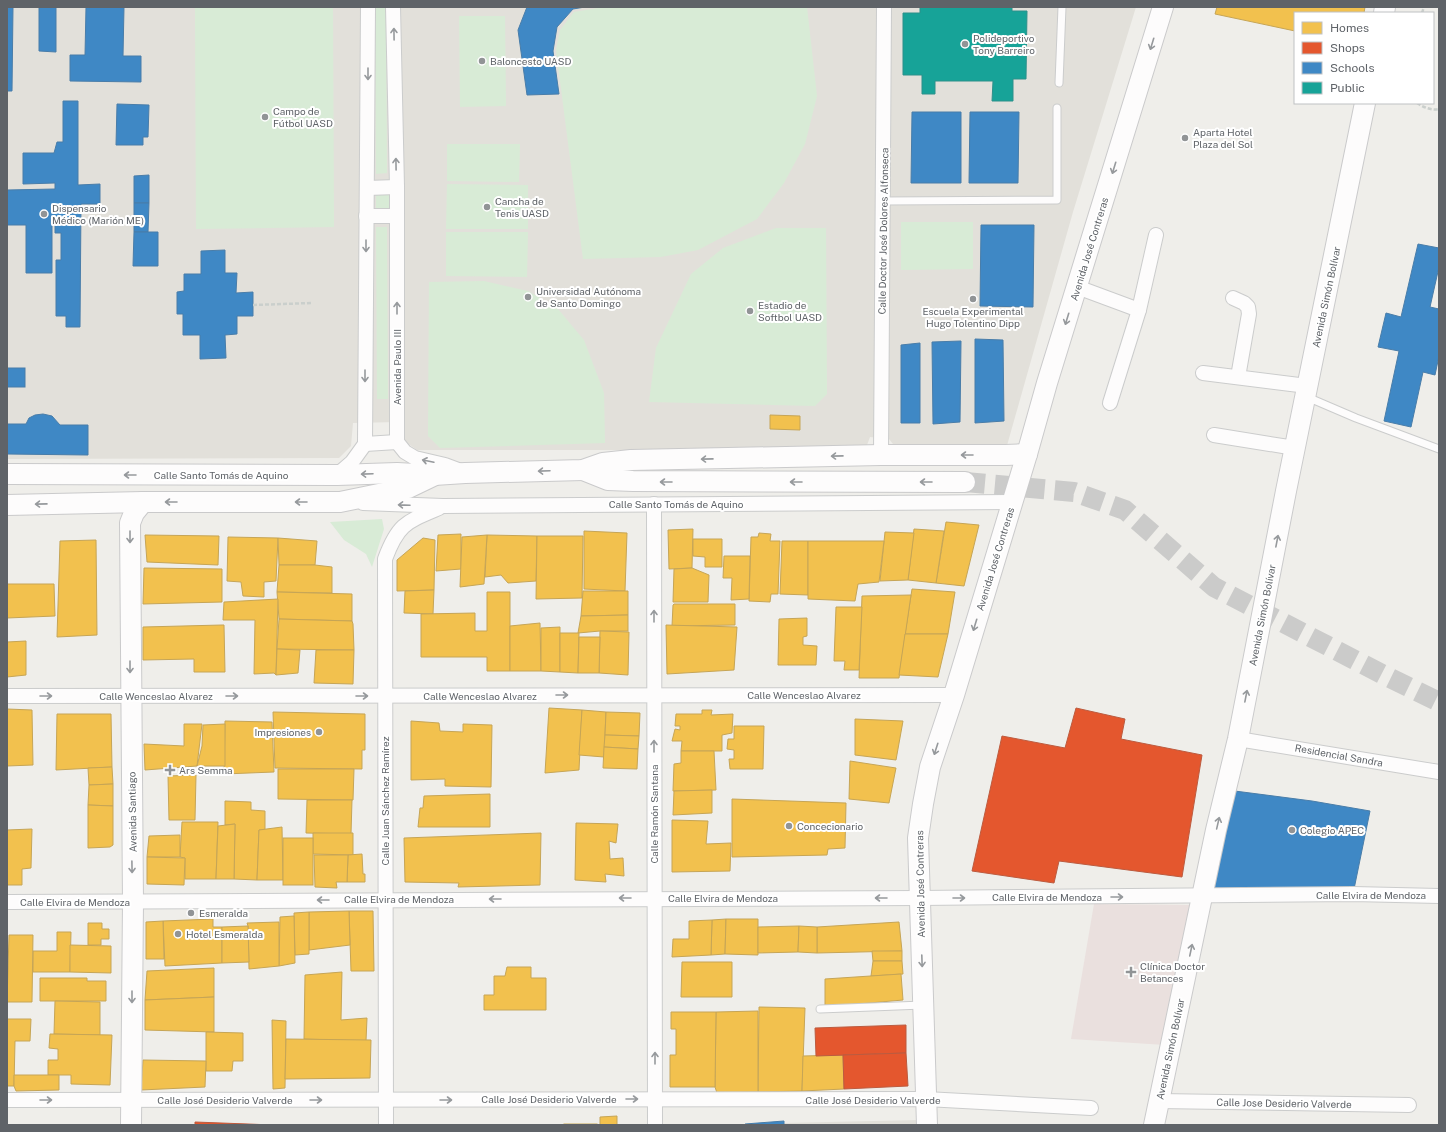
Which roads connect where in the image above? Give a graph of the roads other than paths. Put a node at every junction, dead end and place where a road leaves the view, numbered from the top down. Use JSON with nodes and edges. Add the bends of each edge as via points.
{"nodes":[{"id":1,"x":368,"y":7,"type":"edge"},
{"id":2,"x":393,"y":7,"type":"edge"},
{"id":3,"x":884,"y":7,"type":"edge"},
{"id":4,"x":1062,"y":7,"type":"edge"},
{"id":5,"x":1163,"y":7,"type":"edge"},
{"id":6,"x":1059,"y":83,"type":"dead end"},
{"id":7,"x":1365,"y":104,"type":"edge"},
{"id":8,"x":1057,"y":108,"type":"dead end"},
{"id":9,"x":367,"y":188,"type":"junction"},
{"id":10,"x":397,"y":188,"type":"junction"},
{"id":11,"x":884,"y":201,"type":"junction"},
{"id":12,"x":366,"y":216,"type":"junction"},
{"id":13,"x":397,"y":216,"type":"junction"},
{"id":14,"x":1156,"y":235,"type":"dead end"},
{"id":15,"x":1077,"y":287,"type":"junction"},
{"id":16,"x":1233,"y":298,"type":"dead end"},
{"id":17,"x":1139,"y":310,"type":"junction"},
{"id":18,"x":1203,"y":373,"type":"dead end"},
{"id":19,"x":1238,"y":377,"type":"junction"},
{"id":20,"x":1306,"y":391,"type":"junction"},
{"id":21,"x":1110,"y":403,"type":"dead end"},
{"id":22,"x":1214,"y":435,"type":"dead end"},
{"id":23,"x":397,"y":442,"type":"junction"},
{"id":24,"x":365,"y":444,"type":"junction"},
{"id":25,"x":1295,"y":448,"type":"junction"},
{"id":26,"x":1439,"y":449,"type":"edge"},
{"id":27,"x":1027,"y":454,"type":"junction"},
{"id":28,"x":881,"y":455,"type":"junction"},
{"id":29,"x":583,"y":470,"type":"junction"},
{"id":30,"x":465,"y":473,"type":"junction"},
{"id":31,"x":7,"y":474,"type":"edge"},
{"id":32,"x":337,"y":475,"type":"junction"},
{"id":33,"x":434,"y":476,"type":"junction"},
{"id":34,"x":965,"y":482,"type":"tunnel mouth"},
{"id":35,"x":143,"y":502,"type":"junction"},
{"id":36,"x":340,"y":502,"type":"junction"},
{"id":37,"x":1012,"y":502,"type":"junction"},
{"id":38,"x":654,"y":504,"type":"junction"},
{"id":39,"x":7,"y":505,"type":"edge"},
{"id":40,"x":443,"y":506,"type":"junction"},
{"id":41,"x":654,"y":695,"type":"junction"},
{"id":42,"x":954,"y":695,"type":"junction"},
{"id":43,"x":7,"y":696,"type":"edge"},
{"id":44,"x":130,"y":696,"type":"junction"},
{"id":45,"x":386,"y":696,"type":"junction"},
{"id":46,"x":1238,"y":739,"type":"junction"},
{"id":47,"x":1439,"y":772,"type":"edge"},
{"id":48,"x":1202,"y":896,"type":"junction"},
{"id":49,"x":1439,"y":896,"type":"edge"},
{"id":50,"x":654,"y":898,"type":"junction"},
{"id":51,"x":920,"y":898,"type":"junction"},
{"id":52,"x":385,"y":900,"type":"junction"},
{"id":53,"x":7,"y":902,"type":"edge"},
{"id":54,"x":133,"y":902,"type":"junction"},
{"id":55,"x":923,"y":1005,"type":"junction"},
{"id":56,"x":820,"y":1009,"type":"dead end"},
{"id":57,"x":655,"y":1099,"type":"junction"},
{"id":58,"x":926,"y":1099,"type":"junction"},
{"id":59,"x":7,"y":1100,"type":"edge"},
{"id":60,"x":131,"y":1100,"type":"junction"},
{"id":61,"x":386,"y":1100,"type":"junction"},
{"id":62,"x":1159,"y":1100,"type":"junction"},
{"id":63,"x":1409,"y":1105,"type":"dead end"},
{"id":64,"x":1091,"y":1108,"type":"dead end"},
{"id":65,"x":131,"y":1125,"type":"edge"},
{"id":66,"x":386,"y":1125,"type":"edge"},
{"id":67,"x":655,"y":1125,"type":"edge"},
{"id":68,"x":927,"y":1125,"type":"edge"},
{"id":69,"x":1154,"y":1125,"type":"edge"}],
"edges":[{"from":1,"to":9,"type":"street","one_way":true},
{"from":10,"to":2,"type":"street","name":"Avenida Paulo III","one_way":true},
{"from":3,"to":11,"type":"street","name":"Calle Doctor José Dolores Alfonseca"},
{"from":4,"to":6,"type":"lane"},
{"from":5,"to":15,"type":"street","name":"Avenida José Contreras","one_way":true},
{"from":7,"to":20,"type":"street","name":"Avenida Simón Bolívar"},
{"from":8,"to":11,"type":"lane","via":[[1057,200]]},
{"from":9,"to":10,"type":"street"},
{"from":9,"to":12,"type":"street"},
{"from":10,"to":13,"type":"street","name":"Avenida Paulo III"},
{"from":11,"to":28,"type":"street","name":"Calle Doctor José Dolores Alfonseca"},
{"from":12,"to":13,"type":"street"},
{"from":12,"to":24,"type":"street","one_way":true},
{"from":23,"to":13,"type":"street","name":"Avenida Paulo III","one_way":true},
{"from":14,"to":17,"type":"street"},
{"from":15,"to":17,"type":"street"},
{"from":15,"to":27,"type":"street","name":"Avenida José Contreras","one_way":true},
{"from":16,"to":19,"type":"street","via":[[1244,303],[1249,314]]},
{"from":17,"to":21,"type":"street"},
{"from":18,"to":19,"type":"street"},
{"from":19,"to":20,"type":"street"},
{"from":20,"to":25,"type":"street","name":"Avenida Simón Bolívar"},
{"from":20,"to":26,"type":"lane","via":[[1356,418]]},
{"from":22,"to":25,"type":"street"},
{"from":23,"to":24,"type":"street"},
{"from":30,"to":23,"type":"street","one_way":true,"via":[[415,458],[405,452]]},
{"from":24,"to":32,"type":"street","via":[[352,462]]},
{"from":46,"to":25,"type":"street","name":"Avenida Simón Bolívar","one_way":true},
{"from":27,"to":28,"type":"street","name":"Calle Santo Tomás de Aquino","one_way":true},
{"from":27,"to":37,"type":"street","name":"Avenida José Contreras"},
{"from":28,"to":29,"type":"street","name":"Calle Santo Tomás de Aquino","one_way":true,"via":[[630,460]]},
{"from":29,"to":30,"type":"street","name":"Calle Santo Tomás de Aquino","one_way":true},
{"from":34,"to":29,"type":"street","one_way":true,"via":[[633,482],[608,480]]},
{"from":30,"to":33,"type":"street","name":"Calle Santo Tomás de Aquino"},
{"from":32,"to":31,"type":"street","name":"Calle Santo Tomás de Aquino","one_way":true},
{"from":33,"to":32,"type":"street","name":"Calle Santo Tomás de Aquino","one_way":true,"via":[[397,473]]},
{"from":33,"to":36,"type":"street","name":"Calle Santo Tomás de Aquino","via":[[408,488]]},
{"from":36,"to":35,"type":"street","name":"Calle Santo Tomás de Aquino","one_way":true},
{"from":35,"to":39,"type":"street","name":"Calle Santo Tomás de Aquino","one_way":true},
{"from":35,"to":44,"type":"street","name":"Avenida Santiago","one_way":true,"via":[[134,513],[130,524]]},
{"from":40,"to":36,"type":"street","name":"Calle Santo Tomás de Aquino","one_way":true},
{"from":37,"to":38,"type":"street","name":"Calle Santo Tomás de Aquino"},
{"from":37,"to":42,"type":"street","name":"Avenida José Contreras","one_way":true},
{"from":38,"to":40,"type":"street","name":"Calle Santo Tomás de Aquino"},
{"from":41,"to":38,"type":"street","name":"Calle Ramón Santana","one_way":true},
{"from":40,"to":45,"type":"street","name":"Calle Juan Sánchez Ramírez","via":[[402,526],[392,540],[386,559]]},
{"from":41,"to":42,"type":"street","name":"Calle Wenceslao Alvarez"},
{"from":45,"to":41,"type":"street","name":"Calle Wenceslao Alvarez","one_way":true},
{"from":50,"to":41,"type":"street","name":"Calle Ramón Santana","one_way":true},
{"from":42,"to":51,"type":"street","name":"Avenida José Contreras","one_way":true,"via":[[930,767],[923,804],[918,838]]},
{"from":43,"to":44,"type":"street","name":"Calle Wenceslao Alvarez","one_way":true},
{"from":44,"to":45,"type":"street","name":"Calle Wenceslao Alvarez","one_way":true},
{"from":44,"to":54,"type":"street","name":"Avenida Santiago","one_way":true},
{"from":45,"to":52,"type":"street","name":"Calle Juan Sánchez Ramírez"},
{"from":46,"to":47,"type":"street","name":"Residencial Sandra"},
{"from":48,"to":46,"type":"street","name":"Avenida Simón Bolívar","one_way":true},
{"from":48,"to":49,"type":"street","name":"Calle Elvira de Mendoza"},
{"from":51,"to":48,"type":"street","name":"Calle Elvira de Mendoza","one_way":true},
{"from":62,"to":48,"type":"street","name":"Avenida Simón Bolívar","one_way":true},
{"from":51,"to":50,"type":"street","name":"Calle Elvira de Mendoza","one_way":true},
{"from":50,"to":52,"type":"street","name":"Calle Elvira de Mendoza","one_way":true},
{"from":57,"to":50,"type":"street","name":"Calle Ramón Santana","one_way":true},
{"from":51,"to":55,"type":"street","name":"Avenida José Contreras","one_way":true},
{"from":52,"to":54,"type":"street","name":"Calle Elvira de Mendoza","one_way":true},
{"from":52,"to":61,"type":"street","name":"Calle Juan Sánchez Ramírez"},
{"from":53,"to":54,"type":"street","name":"Calle Elvira de Mendoza"},
{"from":54,"to":60,"type":"street","name":"Avenida Santiago","one_way":true},
{"from":55,"to":56,"type":"lane"},
{"from":55,"to":58,"type":"street","name":"Avenida José Contreras"},
{"from":57,"to":58,"type":"street","name":"Calle José Desiderio Valverde"},
{"from":61,"to":57,"type":"street","name":"Calle José Desiderio Valverde","one_way":true},
{"from":57,"to":67,"type":"street","name":"Calle Ramón Santana"},
{"from":58,"to":64,"type":"street","name":"Calle José Desiderio Valverde"},
{"from":58,"to":68,"type":"street","name":"Avenida José Contreras"},
{"from":59,"to":60,"type":"street","name":"Calle José Desiderio Valverde","one_way":true},
{"from":60,"to":61,"type":"street","name":"Calle José Desiderio Valverde","one_way":true},
{"from":60,"to":65,"type":"street","name":"Avenida Santiago"},
{"from":61,"to":66,"type":"street","name":"Calle Juan Sánchez Ramírez"},
{"from":62,"to":63,"type":"street","name":"Calle Jose Desiderio Valverde"},
{"from":62,"to":69,"type":"street","name":"Avenida Simón Bolívar"}]}
